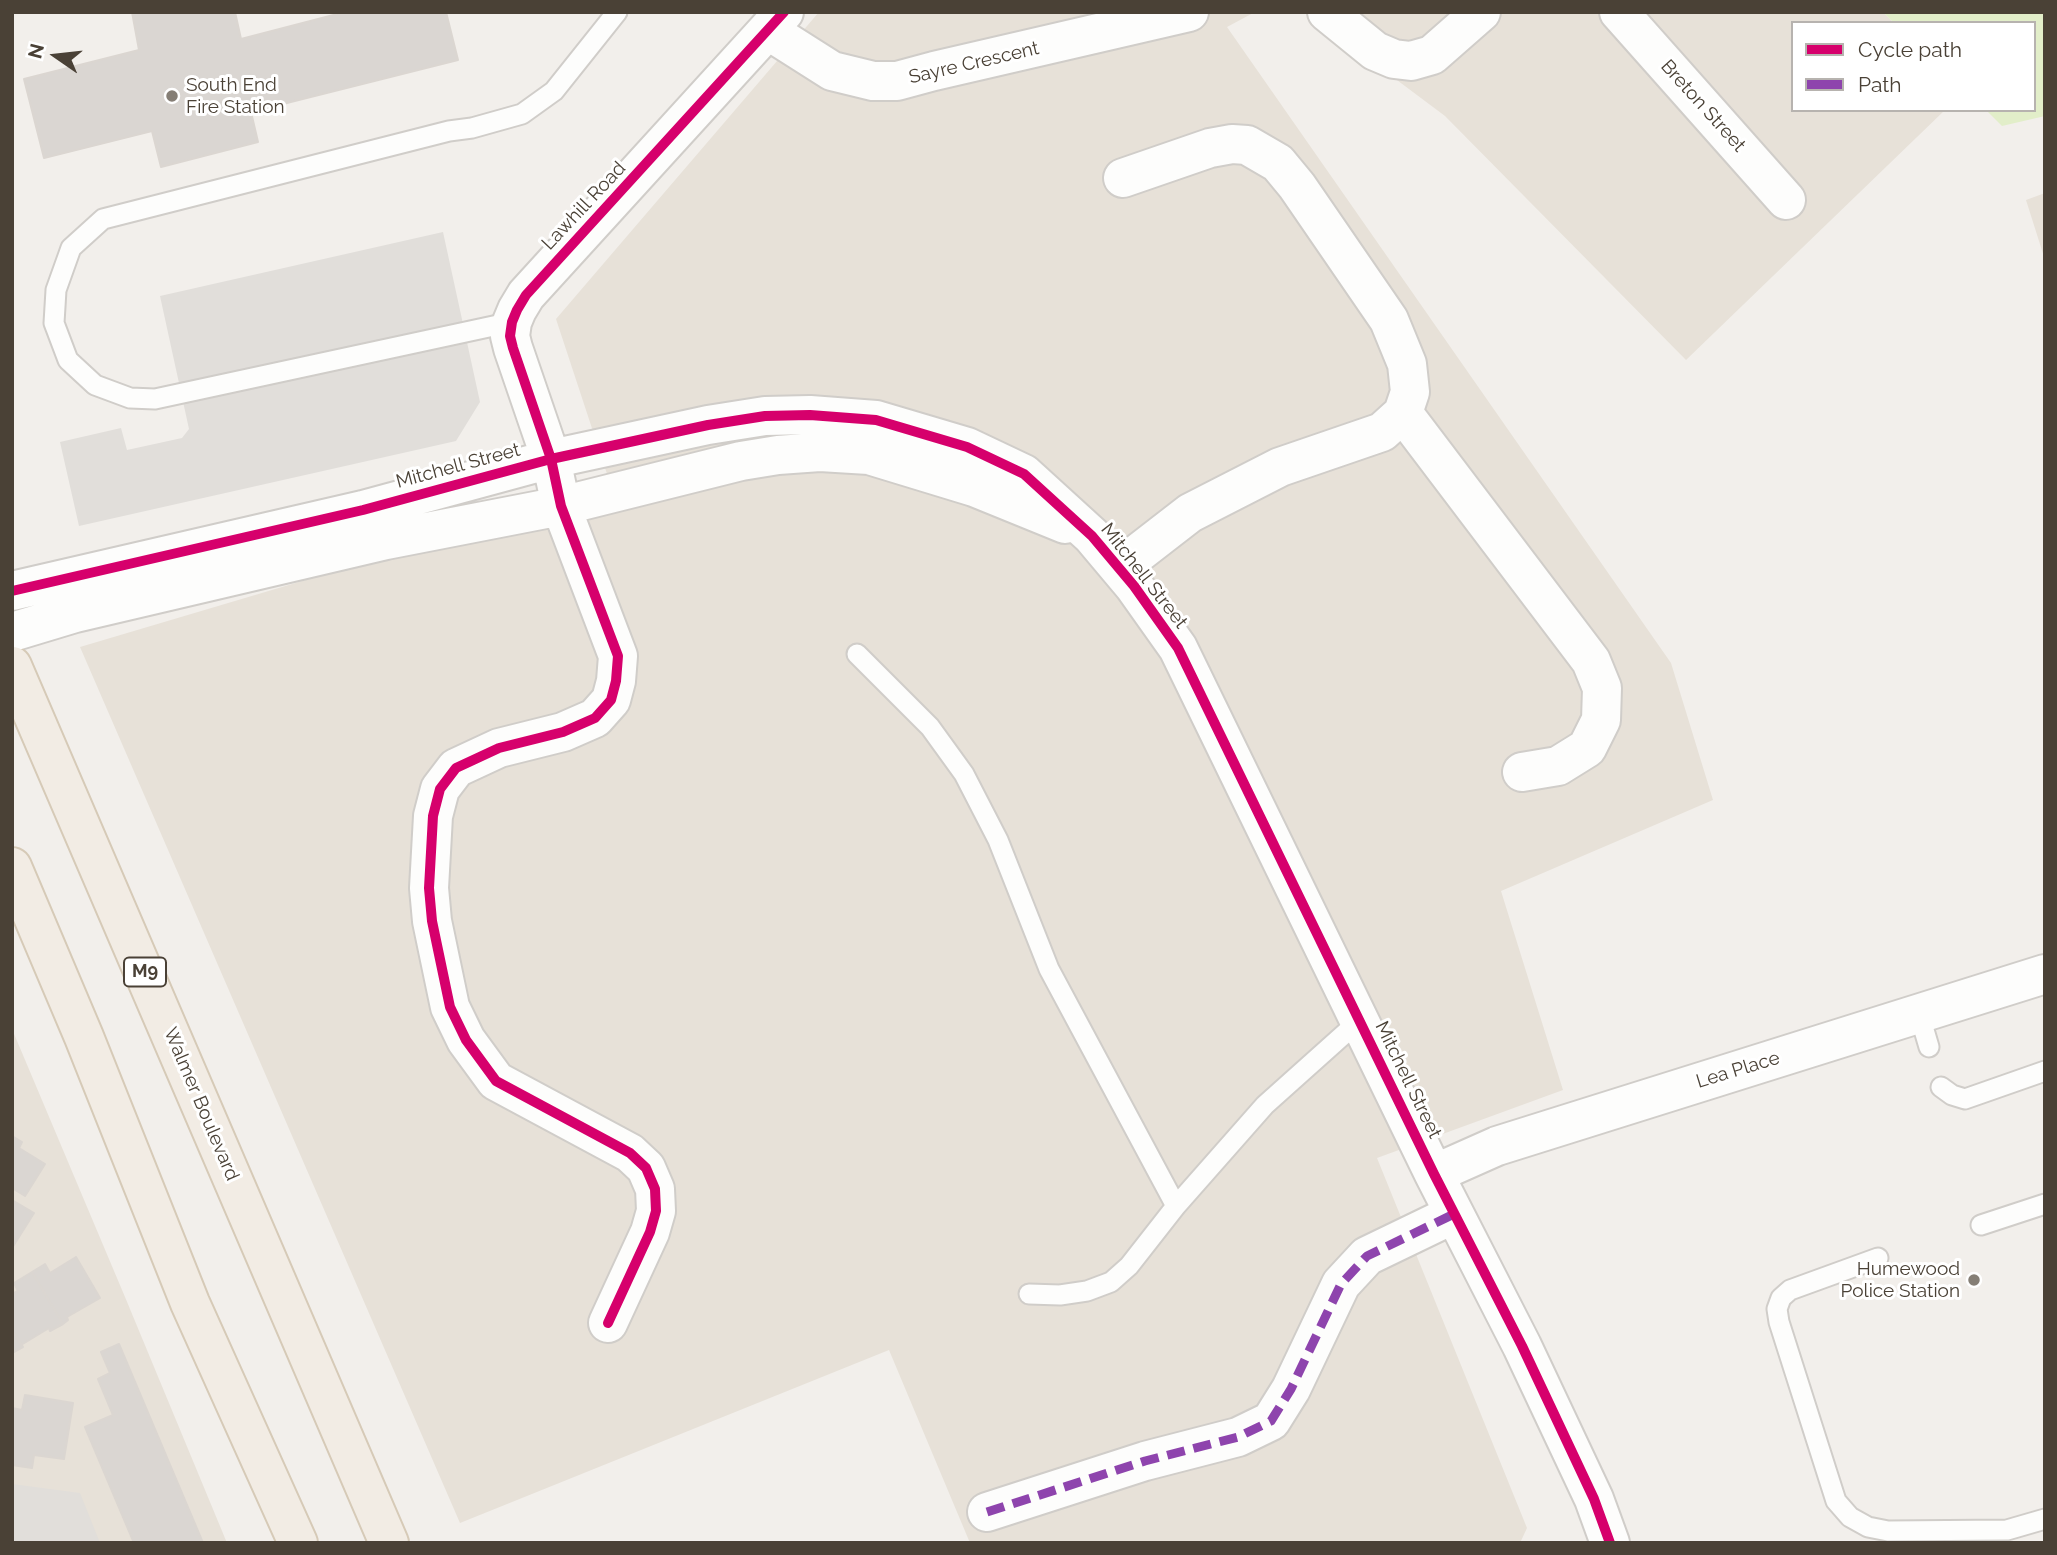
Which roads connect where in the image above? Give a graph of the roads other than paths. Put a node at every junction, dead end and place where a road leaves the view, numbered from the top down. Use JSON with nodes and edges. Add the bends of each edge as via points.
{"nodes":[{"id":1,"x":617,"y":12,"type":"edge"},
{"id":2,"x":1189,"y":12,"type":"edge"},
{"id":3,"x":1327,"y":12,"type":"edge"},
{"id":4,"x":1481,"y":12,"type":"edge"},
{"id":5,"x":1619,"y":12,"type":"edge"},
{"id":6,"x":776,"y":22,"type":"edge"},
{"id":7,"x":1123,"y":178,"type":"dead end"},
{"id":8,"x":1786,"y":200,"type":"dead end"},
{"id":9,"x":512,"y":322,"type":"junction"},
{"id":10,"x":1403,"y":413,"type":"junction"},
{"id":11,"x":551,"y":459,"type":"junction"},
{"id":12,"x":561,"y":506,"type":"junction"},
{"id":13,"x":1092,"y":536,"type":"junction"},
{"id":14,"x":1119,"y":568,"type":"junction"},
{"id":15,"x":12,"y":591,"type":"edge"},
{"id":16,"x":12,"y":632,"type":"edge"},
{"id":17,"x":857,"y":654,"type":"dead end"},
{"id":18,"x":12,"y":666,"type":"edge"},
{"id":19,"x":1522,"y":772,"type":"dead end"},
{"id":20,"x":12,"y":867,"type":"edge"},
{"id":21,"x":2045,"y":974,"type":"edge"},
{"id":22,"x":1360,"y":1020,"type":"junction"},
{"id":23,"x":2045,"y":1072,"type":"edge"},
{"id":24,"x":1941,"y":1087,"type":"dead end"},
{"id":25,"x":1434,"y":1174,"type":"junction"},
{"id":26,"x":2045,"y":1203,"type":"edge"},
{"id":27,"x":1176,"y":1206,"type":"junction"},
{"id":28,"x":1454,"y":1214,"type":"junction"},
{"id":29,"x":1981,"y":1225,"type":"dead end"},
{"id":30,"x":1878,"y":1258,"type":"dead end"},
{"id":31,"x":1029,"y":1294,"type":"dead end"},
{"id":32,"x":608,"y":1323,"type":"dead end"},
{"id":33,"x":987,"y":1512,"type":"dead end"},
{"id":34,"x":2045,"y":1519,"type":"edge"},
{"id":35,"x":298,"y":1543,"type":"edge"},
{"id":36,"x":389,"y":1543,"type":"edge"},
{"id":37,"x":1610,"y":1543,"type":"edge"}],
"edges":[{"from":1,"to":9,"type":"lane","via":[[554,91],[522,114],[103,219],[71,248],[56,290],[54,323],[68,360],[95,385],[130,398],[155,398]]},
{"from":2,"to":6,"type":"street","name":"Sayre Crescent","via":[[897,81],[873,82],[832,71]]},
{"from":3,"to":4,"type":"street","via":[[1375,51],[1410,61],[1432,55]]},
{"from":5,"to":8,"type":"street","name":"Breton Street"},
{"from":6,"to":9,"type":"street","name":"Lawhill Road","via":[[526,295]]},
{"from":7,"to":10,"type":"street","via":[[1232,144],[1247,145],[1278,163],[1389,320],[1407,364],[1410,392]]},
{"from":9,"to":11,"type":"street","via":[[513,348]]},
{"from":10,"to":14,"type":"street","via":[[1382,432],[1280,467],[1190,513]]},
{"from":10,"to":19,"type":"street","via":[[1591,662],[1602,688],[1601,720],[1587,748],[1558,766]]},
{"from":11,"to":12,"type":"street"},
{"from":11,"to":13,"type":"street","name":"Mitchell Street","via":[[765,416],[876,420],[967,447],[1024,474]]},
{"from":11,"to":15,"type":"street","name":"Mitchell Street","via":[[350,513]]},
{"from":12,"to":13,"type":"street","name":"Mitchell Street","via":[[741,461],[820,452],[869,455],[974,487]]},
{"from":12,"to":16,"type":"street","name":"Mitchell Street","via":[[386,540]]},
{"from":12,"to":32,"type":"street","via":[[618,656],[611,700],[595,718],[563,732],[499,748],[456,768],[440,789],[432,816],[429,888],[450,1007],[466,1040],[496,1081],[630,1153],[646,1168],[655,1189],[656,1211],[650,1232]]},
{"from":13,"to":14,"type":"street","name":"Mitchell Street"},
{"from":14,"to":22,"type":"street","name":"Mitchell Street","via":[[1178,648]]},
{"from":17,"to":27,"type":"lane","via":[[930,727],[964,774],[998,840],[1049,969]]},
{"from":18,"to":36,"type":"main road","name":"Walmer Boulevard","number":"M9"},
{"from":20,"to":35,"type":"main road","via":[[190,1303]]},
{"from":21,"to":25,"type":"street","name":"Lea Place","via":[[1924,1030],[1497,1146]]},
{"from":22,"to":25,"type":"street","name":"Mitchell Street"},
{"from":22,"to":27,"type":"lane","via":[[1265,1105]]},
{"from":23,"to":24,"type":"lane","via":[[1965,1099]]},
{"from":25,"to":28,"type":"street","name":"Mitchell Street"},
{"from":26,"to":29,"type":"lane"},
{"from":27,"to":31,"type":"lane","via":[[1111,1282],[1060,1295]]},
{"from":28,"to":33,"type":"street","via":[[1367,1256],[1341,1284],[1271,1421],[1238,1437],[1145,1461]]},
{"from":28,"to":37,"type":"street","name":"Mitchell Street","via":[[1522,1346]]},
{"from":30,"to":34,"type":"lane","via":[[1790,1290],[1777,1309],[1836,1501],[1850,1517],[1888,1531],[2007,1530]]}]}
